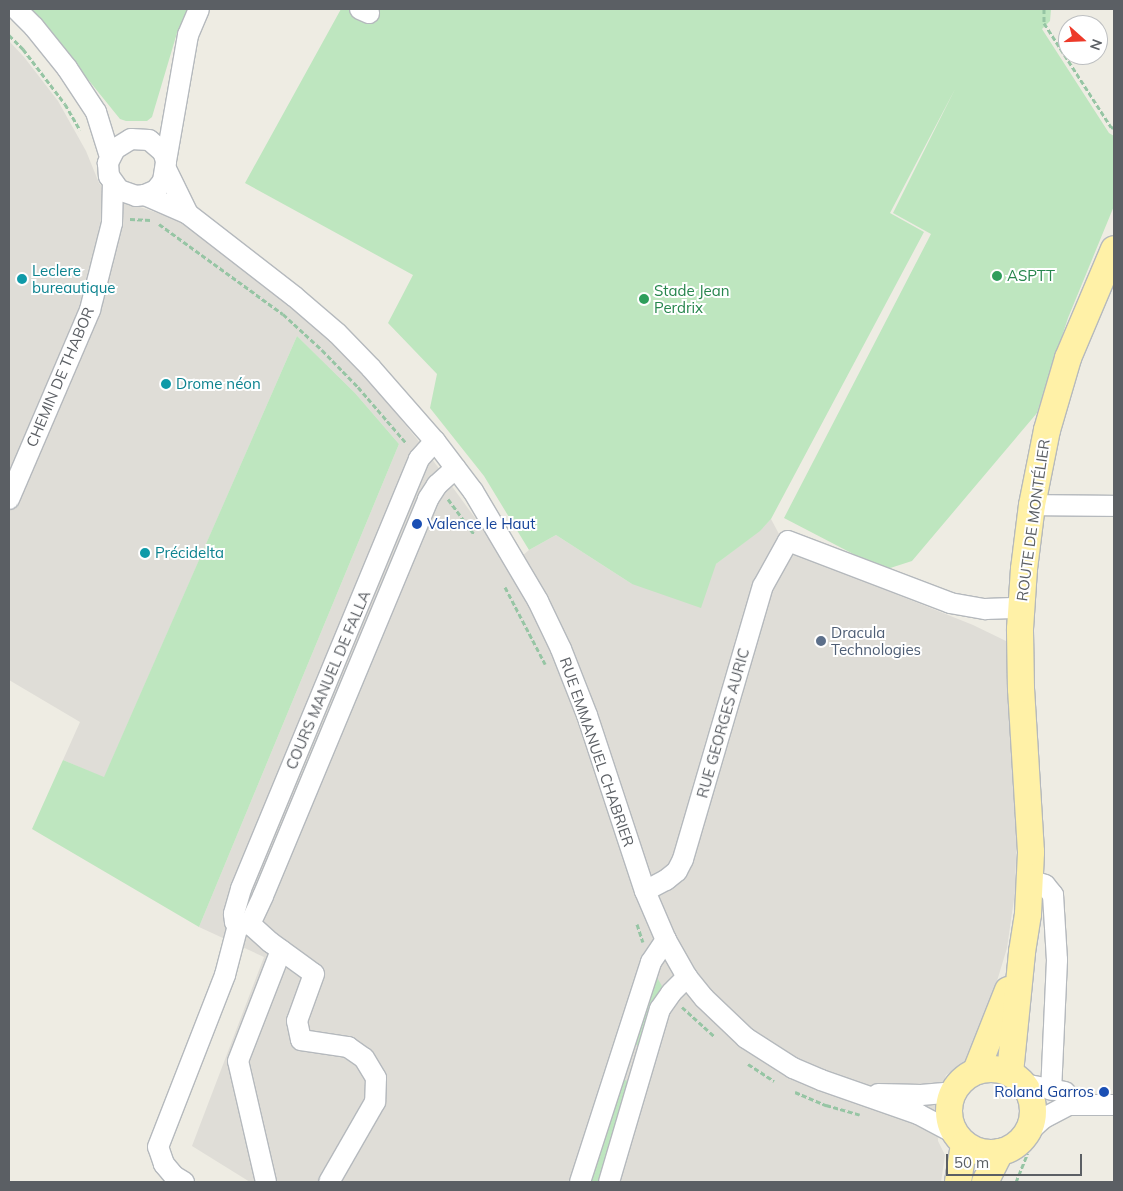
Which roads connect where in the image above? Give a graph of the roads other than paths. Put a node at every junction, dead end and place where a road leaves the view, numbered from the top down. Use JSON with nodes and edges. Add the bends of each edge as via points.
{"nodes":[{"id":1,"x":16,"y":9,"type":"edge"},
{"id":2,"x":198,"y":9,"type":"edge"},
{"id":3,"x":173,"y":110,"type":"junction"},
{"id":4,"x":96,"y":112,"type":"junction"},
{"id":5,"x":140,"y":140,"type":"junction"},
{"id":6,"x":110,"y":158,"type":"junction"},
{"id":7,"x":166,"y":165,"type":"junction"},
{"id":8,"x":113,"y":183,"type":"junction"},
{"id":9,"x":140,"y":196,"type":"junction"},
{"id":10,"x":188,"y":214,"type":"junction"},
{"id":11,"x":112,"y":223,"type":"junction"},
{"id":12,"x":1114,"y":249,"type":"edge"},
{"id":13,"x":435,"y":441,"type":"junction"},
{"id":14,"x":456,"y":468,"type":"junction"},
{"id":15,"x":9,"y":499,"type":"edge"},
{"id":16,"x":1032,"y":505,"type":"junction"},
{"id":17,"x":1114,"y":506,"type":"edge"},
{"id":18,"x":1020,"y":608,"type":"junction"},
{"id":19,"x":1030,"y":880,"type":"junction"},
{"id":20,"x":645,"y":891,"type":"junction"},
{"id":21,"x":244,"y":924,"type":"junction"},
{"id":22,"x":666,"y":940,"type":"junction"},
{"id":23,"x":281,"y":950,"type":"junction"},
{"id":24,"x":1022,"y":952,"type":"junction"},
{"id":25,"x":687,"y":977,"type":"junction"},
{"id":26,"x":976,"y":1071,"type":"junction"},
{"id":27,"x":1017,"y":1079,"type":"junction"},
{"id":28,"x":1051,"y":1090,"type":"junction"},
{"id":29,"x":854,"y":1091,"type":"junction"},
{"id":30,"x":953,"y":1092,"type":"junction"},
{"id":31,"x":1114,"y":1092,"type":"edge"},
{"id":32,"x":1114,"y":1104,"type":"edge"},
{"id":33,"x":1026,"y":1134,"type":"junction"},
{"id":34,"x":959,"y":1138,"type":"junction"},
{"id":35,"x":1000,"y":1152,"type":"junction"},
{"id":36,"x":184,"y":1182,"type":"edge"},
{"id":37,"x":266,"y":1182,"type":"edge"},
{"id":38,"x":329,"y":1182,"type":"edge"},
{"id":39,"x":580,"y":1182,"type":"edge"},
{"id":40,"x":609,"y":1182,"type":"edge"},
{"id":41,"x":958,"y":1182,"type":"edge"},
{"id":42,"x":985,"y":1182,"type":"edge"}],
"edges":[{"from":1,"to":4,"type":"street","via":[[62,61]]},
{"from":2,"to":3,"type":"street","via":[[188,34]]},
{"from":3,"to":5,"type":"street"},
{"from":3,"to":7,"type":"street"},
{"from":4,"to":5,"type":"street","name":"RUE EMMANUEL CHABRIER"},
{"from":4,"to":6,"type":"street"},
{"from":5,"to":6,"type":"street","via":[[115,149]]},
{"from":5,"to":7,"type":"street","name":"RUE EMMANUEL CHABRIER","via":[[163,152]]},
{"from":6,"to":8,"type":"street","via":[[108,169]]},
{"from":7,"to":9,"type":"street","via":[[163,181],[156,190]]},
{"from":7,"to":10,"type":"street","name":"RUE EMMANUEL CHABRIER"},
{"from":8,"to":9,"type":"street","name":"RUE EMMANUEL CHABRIER","via":[[127,194]]},
{"from":8,"to":11,"type":"street","name":"CHEMIN DE THABOR"},
{"from":9,"to":10,"type":"street","name":"RUE EMMANUEL CHABRIER"},
{"from":9,"to":11,"type":"street","name":"CHEMIN DE THABOR"},
{"from":10,"to":13,"type":"street","name":"RUE EMMANUEL CHABRIER","via":[[296,297],[337,333]]},
{"from":11,"to":15,"type":"street","name":"CHEMIN DE THABOR","via":[[90,310]]},
{"from":12,"to":16,"type":"main road","name":"ROUTE DE MONTÉLIER","via":[[1068,358],[1047,430]]},
{"from":13,"to":14,"type":"street","name":"RUE EMMANUEL CHABRIER"},
{"from":13,"to":21,"type":"street","name":"COURS MANUEL DE FALLA","via":[[419,459],[241,889],[234,914]]},
{"from":14,"to":20,"type":"street","name":"RUE EMMANUEL CHABRIER","via":[[512,555],[561,649],[587,715]]},
{"from":14,"to":21,"type":"street","name":"COURS MANUEL DE FALLA","via":[[437,485],[424,508]]},
{"from":16,"to":17,"type":"street"},
{"from":16,"to":18,"type":"main road","name":"ROUTE DE MONTÉLIER"},
{"from":18,"to":19,"type":"main road","name":"ROUTE DE MONTÉLIER","via":[[1021,689],[1031,823]]},
{"from":18,"to":20,"type":"street","name":"RUE GEORGES AURIC","via":[[985,609],[950,603],[788,541],[763,586],[683,859],[677,871]]},
{"from":19,"to":24,"type":"main road","name":"ROUTE DE MONTÉLIER"},
{"from":19,"to":28,"type":"street","via":[[1045,885],[1053,895],[1057,960]]},
{"from":20,"to":22,"type":"street","name":"RUE EMMANUEL CHABRIER"},
{"from":21,"to":23,"type":"street"},
{"from":21,"to":36,"type":"street","name":"COURS MANUEL DE FALLA","via":[[158,1148],[164,1164]]},
{"from":22,"to":25,"type":"street","name":"RUE EMMANUEL CHABRIER"},
{"from":22,"to":39,"type":"street","via":[[651,962]]},
{"from":23,"to":37,"type":"street","via":[[238,1061]]},
{"from":23,"to":38,"type":"street","via":[[314,974],[297,1021],[301,1040],[348,1047],[364,1058],[376,1078],[375,1102]]},
{"from":24,"to":26,"type":"main road","name":"ROUTE DE MONTÉLIER"},
{"from":24,"to":27,"type":"main road","name":"ROUTE DE MONTÉLIER"},
{"from":25,"to":29,"type":"street","name":"RUE EMMANUEL CHABRIER","via":[[721,1016],[769,1054],[821,1080]]},
{"from":25,"to":40,"type":"street","via":[[660,1009]]},
{"from":26,"to":27,"type":"main road","via":[[988,1068]]},
{"from":26,"to":30,"type":"main road","via":[[959,1083]]},
{"from":27,"to":28,"type":"street"},
{"from":27,"to":33,"type":"main road","name":"ROUTE DE MONTÉLIER","via":[[1030,1096],[1033,1108]]},
{"from":28,"to":31,"type":"street"},
{"from":29,"to":30,"type":"street","name":"RUE EMMANUEL CHABRIER","via":[[888,1095]]},
{"from":29,"to":34,"type":"street","name":"RUE EMMANUEL CHABRIER","via":[[918,1114]]},
{"from":30,"to":34,"type":"main road","via":[[949,1112]]},
{"from":32,"to":33,"type":"street","via":[[1068,1104],[1044,1118]]},
{"from":33,"to":35,"type":"main road"},
{"from":34,"to":35,"type":"main road","via":[[975,1150]]},
{"from":34,"to":41,"type":"main road"},
{"from":35,"to":42,"type":"main road"}]}
